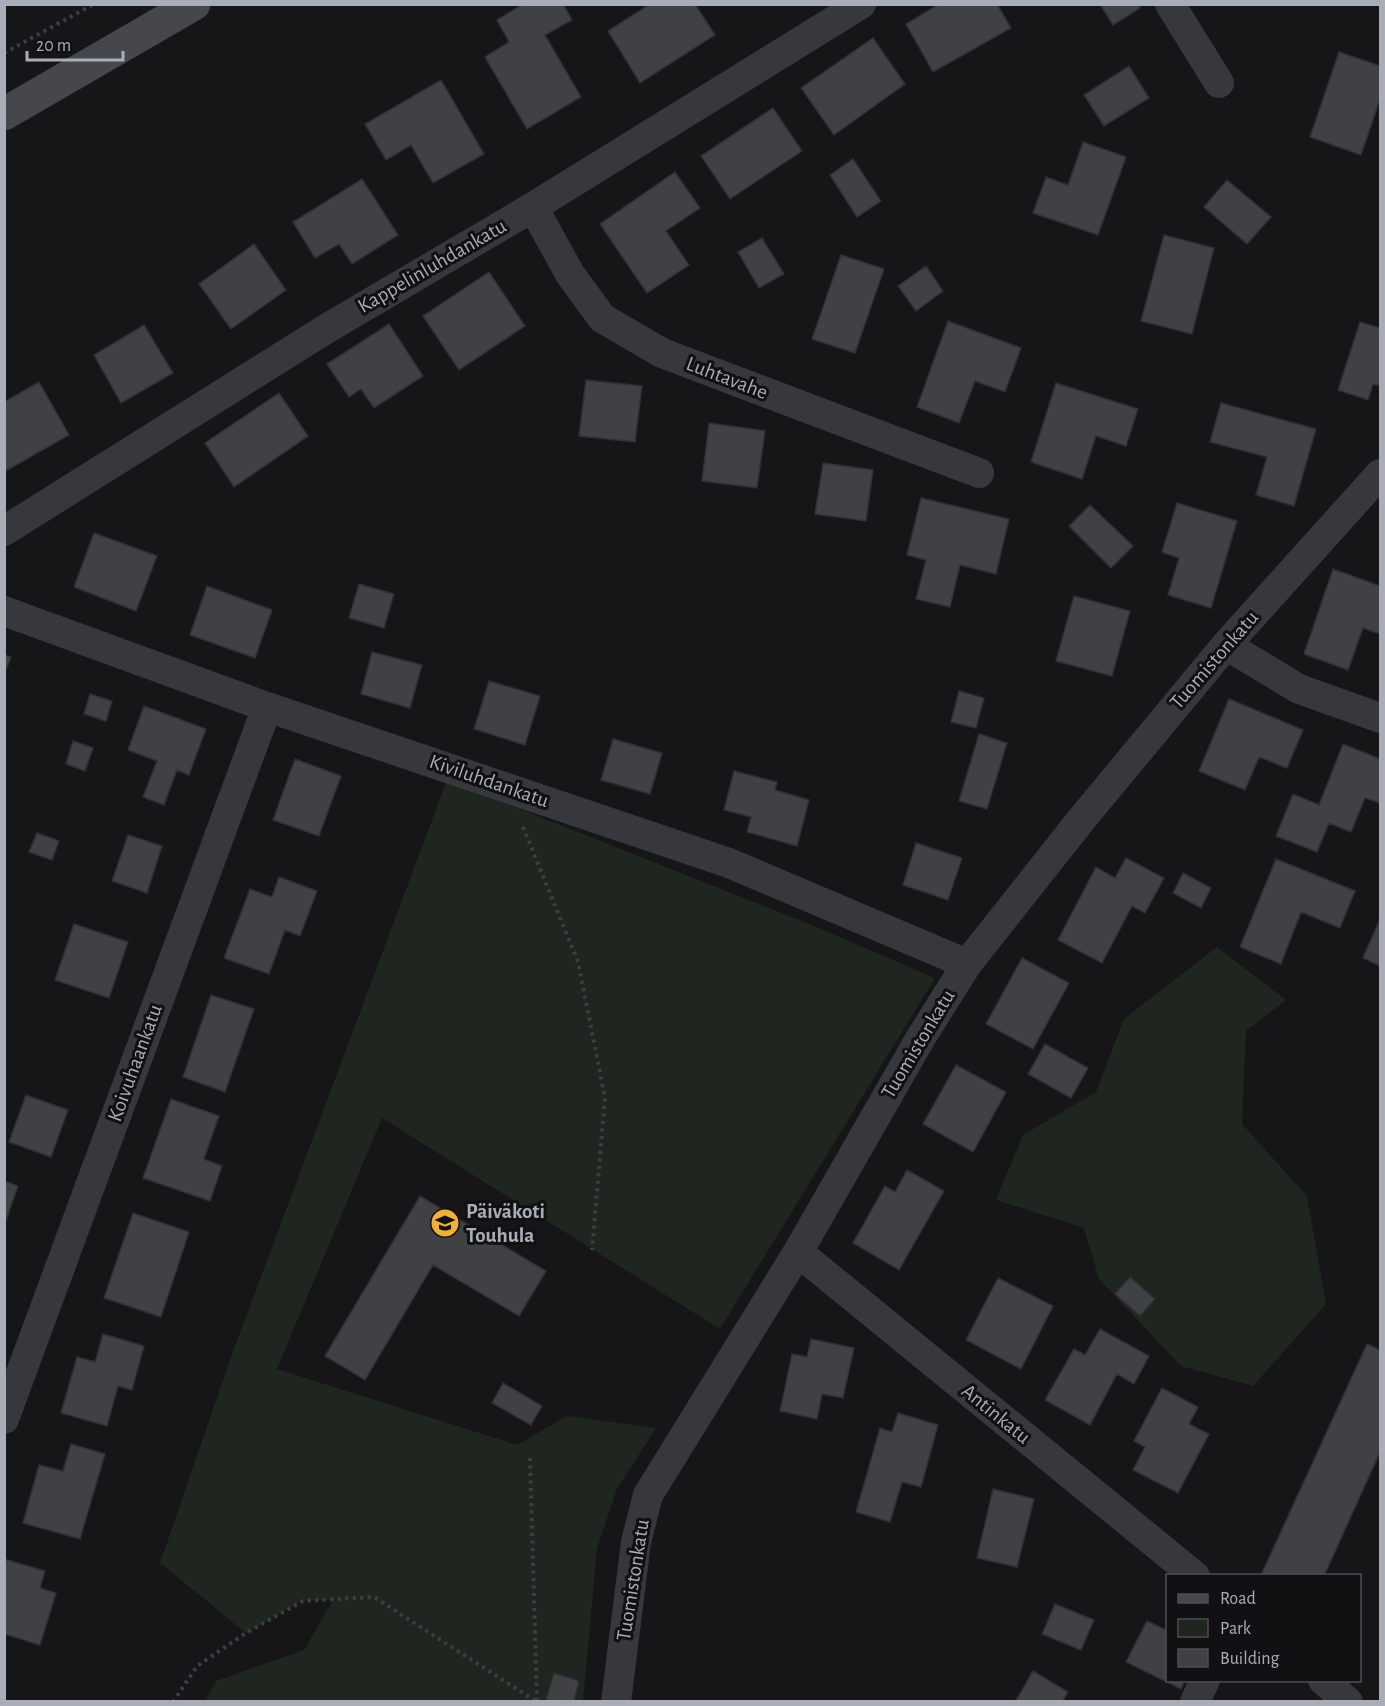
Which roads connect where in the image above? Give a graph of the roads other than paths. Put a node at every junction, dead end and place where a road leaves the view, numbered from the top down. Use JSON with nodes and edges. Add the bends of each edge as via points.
{"nodes":[{"id":1,"x":194,"y":4,"type":"edge"},
{"id":2,"x":861,"y":4,"type":"edge"},
{"id":3,"x":1170,"y":4,"type":"edge"},
{"id":4,"x":1219,"y":83,"type":"dead end"},
{"id":5,"x":4,"y":114,"type":"edge"},
{"id":6,"x":533,"y":207,"type":"junction"},
{"id":7,"x":979,"y":473,"type":"dead end"},
{"id":8,"x":1380,"y":474,"type":"edge"},
{"id":9,"x":4,"y":531,"type":"edge"},
{"id":10,"x":4,"y":611,"type":"edge"},
{"id":11,"x":1226,"y":645,"type":"junction"},
{"id":12,"x":267,"y":707,"type":"junction"},
{"id":13,"x":1380,"y":718,"type":"edge"},
{"id":14,"x":968,"y":964,"type":"junction"},
{"id":15,"x":798,"y":1252,"type":"junction"},
{"id":16,"x":4,"y":1419,"type":"edge"},
{"id":17,"x":1194,"y":1574,"type":"edge"},
{"id":18,"x":1204,"y":1682,"type":"edge"},
{"id":19,"x":1325,"y":1682,"type":"edge"},
{"id":20,"x":616,"y":1701,"type":"edge"},
{"id":21,"x":1195,"y":1701,"type":"edge"},
{"id":22,"x":1348,"y":1701,"type":"edge"}],
"edges":[{"from":1,"to":5,"type":"main road"},
{"from":2,"to":6,"type":"street","name":"Kappelinluhdankatu"},
{"from":3,"to":4,"type":"street"},
{"from":6,"to":7,"type":"street","name":"Luhtavahe","via":[[570,274],[602,318],[612,324],[662,353]]},
{"from":6,"to":9,"type":"street","name":"Kappelinluhdankatu","via":[[326,329]]},
{"from":8,"to":11,"type":"street","name":"Tuomistonkatu"},
{"from":10,"to":12,"type":"street","name":"Kiviluhdankatu"},
{"from":11,"to":13,"type":"street","via":[[1299,689]]},
{"from":11,"to":14,"type":"street","name":"Tuomistonkatu"},
{"from":12,"to":14,"type":"street","name":"Kiviluhdankatu","via":[[729,863]]},
{"from":12,"to":16,"type":"street","name":"Koivuhaankatu"},
{"from":14,"to":15,"type":"street","name":"Tuomistonkatu","via":[[920,1039]]},
{"from":15,"to":17,"type":"street","name":"Antinkatu"},
{"from":15,"to":20,"type":"street","name":"Tuomistonkatu","via":[[648,1496],[636,1542]]},
{"from":18,"to":21,"type":"street"},
{"from":19,"to":22,"type":"street"}]}
